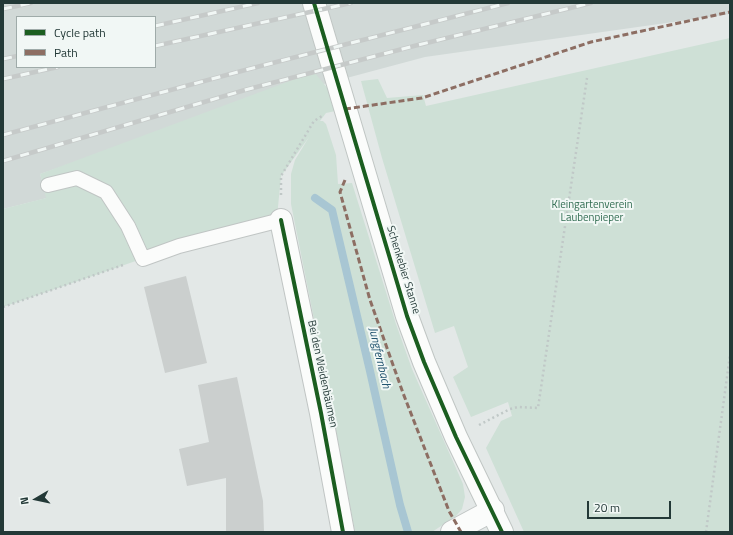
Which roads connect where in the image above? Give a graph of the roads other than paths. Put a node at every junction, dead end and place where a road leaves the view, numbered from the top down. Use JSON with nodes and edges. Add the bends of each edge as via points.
{"nodes":[{"id":1,"x":314,"y":3,"type":"edge"},
{"id":2,"x":48,"y":185,"type":"dead end"},
{"id":3,"x":281,"y":220,"type":"joint"},
{"id":4,"x":493,"y":510,"type":"junction"},
{"id":5,"x":343,"y":532,"type":"edge"},
{"id":6,"x":452,"y":532,"type":"edge"},
{"id":7,"x":502,"y":532,"type":"edge"}],
"edges":[{"from":1,"to":4,"type":"street","name":"Schenkebier Stanne","via":[[407,316],[456,437]]},
{"from":2,"to":3,"type":"lane","via":[[77,178],[106,192],[128,226],[142,259],[179,246]]},
{"from":3,"to":5,"type":"street","name":"Bei den Weidenbäumen"},
{"from":4,"to":6,"type":"street"},
{"from":4,"to":7,"type":"street","name":"Schenkebier Stanne"}]}
